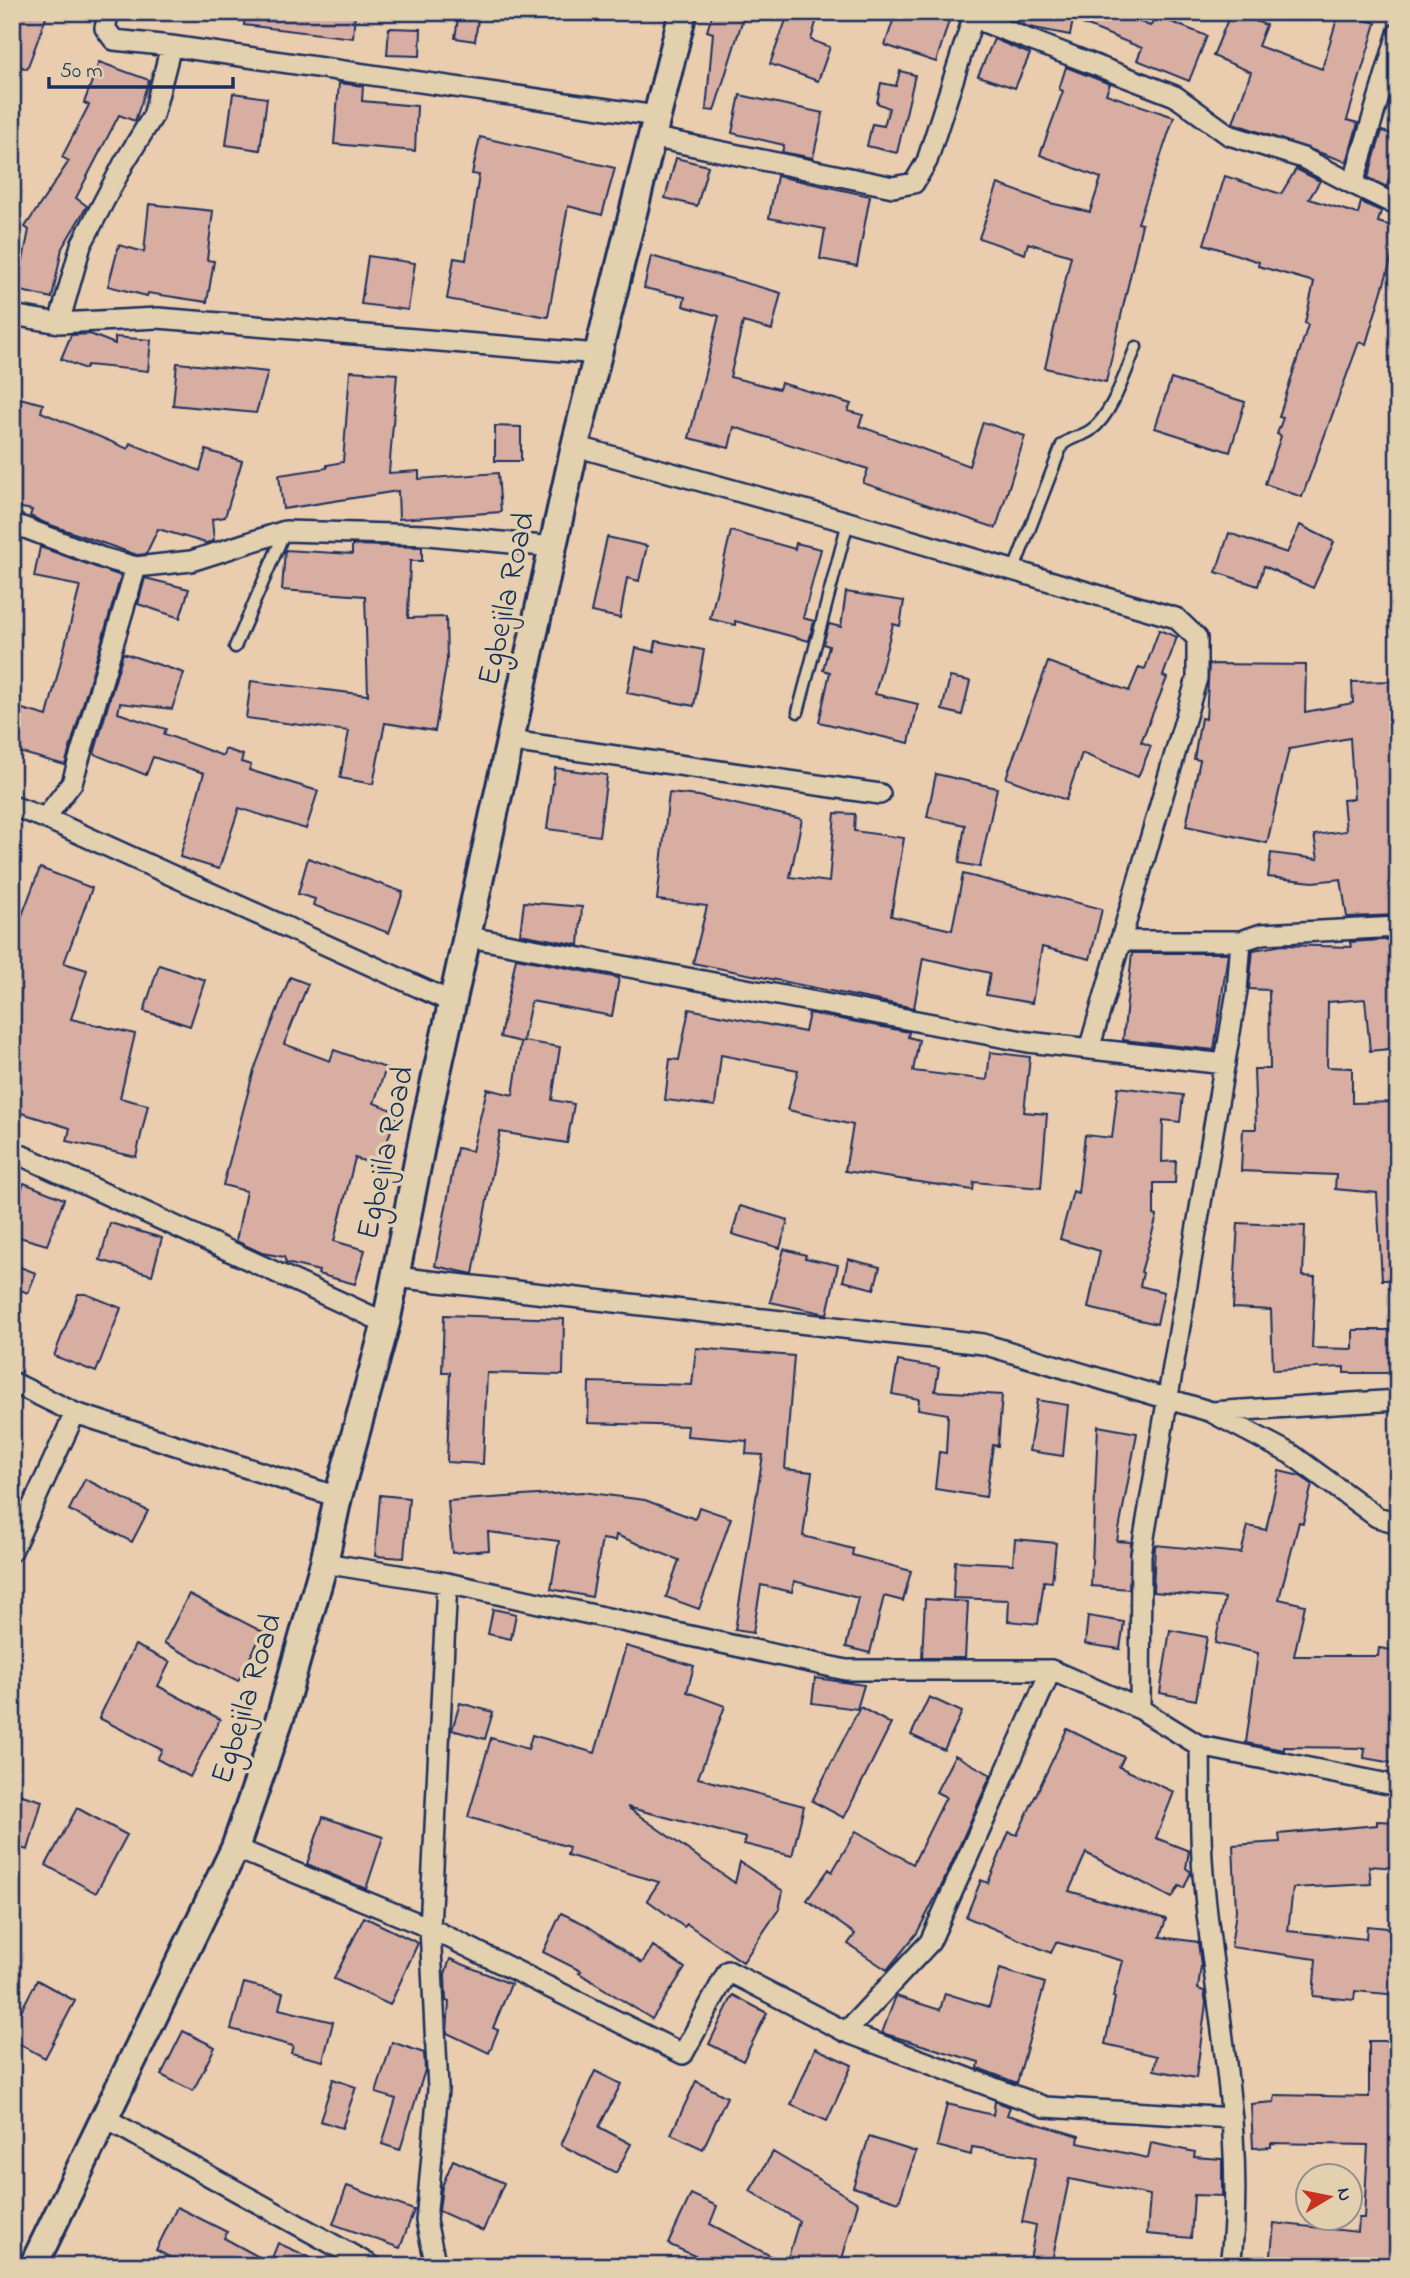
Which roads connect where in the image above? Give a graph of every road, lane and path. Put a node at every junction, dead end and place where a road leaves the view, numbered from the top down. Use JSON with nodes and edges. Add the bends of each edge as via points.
{"nodes":[{"id":1,"x":109,"y":12,"type":"edge"},
{"id":2,"x":683,"y":12,"type":"edge"},
{"id":3,"x":974,"y":14,"type":"edge"},
{"id":4,"x":1398,"y":33,"type":"edge"},
{"id":5,"x":171,"y":46,"type":"junction"},
{"id":6,"x":654,"y":126,"type":"junction"},
{"id":7,"x":1353,"y":184,"type":"junction"},
{"id":8,"x":1398,"y":206,"type":"edge"},
{"id":9,"x":12,"y":315,"type":"edge"},
{"id":10,"x":59,"y":323,"type":"junction"},
{"id":11,"x":1136,"y":348,"type":"dead end"},
{"id":12,"x":599,"y":354,"type":"junction"},
{"id":13,"x":575,"y":446,"type":"junction"},
{"id":14,"x":848,"y":522,"type":"junction"},
{"id":15,"x":12,"y":523,"type":"edge"},
{"id":16,"x":285,"y":531,"type":"junction"},
{"id":17,"x":553,"y":547,"type":"junction"},
{"id":18,"x":136,"y":567,"type":"junction"},
{"id":19,"x":1013,"y":572,"type":"junction"},
{"id":20,"x":235,"y":647,"type":"dead end"},
{"id":21,"x":798,"y":712,"type":"dead end"},
{"id":22,"x":511,"y":741,"type":"junction"},
{"id":23,"x":880,"y":794,"type":"dead end"},
{"id":24,"x":12,"y":806,"type":"edge"},
{"id":25,"x":46,"y":818,"type":"junction"},
{"id":26,"x":1398,"y":927,"type":"edge"},
{"id":27,"x":468,"y":937,"type":"junction"},
{"id":28,"x":1120,"y":941,"type":"junction"},
{"id":29,"x":1241,"y":941,"type":"junction"},
{"id":30,"x":454,"y":1003,"type":"junction"},
{"id":31,"x":1090,"y":1046,"type":"junction"},
{"id":32,"x":1225,"y":1064,"type":"junction"},
{"id":33,"x":12,"y":1151,"type":"edge"},
{"id":34,"x":395,"y":1277,"type":"junction"},
{"id":35,"x":386,"y":1323,"type":"junction"},
{"id":36,"x":12,"y":1382,"type":"edge"},
{"id":37,"x":1170,"y":1398,"type":"junction"},
{"id":38,"x":1398,"y":1400,"type":"edge"},
{"id":39,"x":1212,"y":1412,"type":"junction"},
{"id":40,"x":75,"y":1413,"type":"junction"},
{"id":41,"x":338,"y":1497,"type":"junction"},
{"id":42,"x":1398,"y":1523,"type":"edge"},
{"id":43,"x":12,"y":1550,"type":"edge"},
{"id":44,"x":324,"y":1563,"type":"junction"},
{"id":45,"x":447,"y":1583,"type":"junction"},
{"id":46,"x":1051,"y":1670,"type":"junction"},
{"id":47,"x":1140,"y":1709,"type":"junction"},
{"id":48,"x":1200,"y":1746,"type":"junction"},
{"id":49,"x":1398,"y":1786,"type":"edge"},
{"id":50,"x":235,"y":1848,"type":"junction"},
{"id":51,"x":430,"y":1928,"type":"junction"},
{"id":52,"x":846,"y":2032,"type":"junction"},
{"id":53,"x":103,"y":2117,"type":"junction"},
{"id":54,"x":1232,"y":2118,"type":"junction"},
{"id":55,"x":33,"y":2266,"type":"edge"},
{"id":56,"x":372,"y":2266,"type":"edge"},
{"id":57,"x":436,"y":2266,"type":"edge"},
{"id":58,"x":1230,"y":2266,"type":"edge"}],
"edges":[{"from":1,"to":5,"type":"street","via":[[105,27],[114,40]]},
{"from":2,"to":6,"type":"street","name":"Egbejila Road"},
{"from":3,"to":6,"type":"street","via":[[927,161],[914,183],[893,187]]},
{"from":3,"to":7,"type":"street","via":[[985,23],[1175,96],[1230,135],[1303,158]]},
{"from":4,"to":7,"type":"street"},
{"from":5,"to":6,"type":"street"},
{"from":5,"to":10,"type":"street","via":[[153,116],[81,245]]},
{"from":6,"to":12,"type":"street","name":"Egbejila Road"},
{"from":7,"to":8,"type":"street"},
{"from":9,"to":10,"type":"street"},
{"from":10,"to":12,"type":"street","via":[[158,318]]},
{"from":11,"to":19,"type":"lane","via":[[1113,401],[1092,430],[1072,436],[1062,445]]},
{"from":12,"to":13,"type":"street","name":"Egbejila Road"},
{"from":13,"to":14,"type":"street"},
{"from":13,"to":17,"type":"street","name":"Egbejila Road"},
{"from":14,"to":19,"type":"street"},
{"from":14,"to":21,"type":"lane"},
{"from":15,"to":18,"type":"street"},
{"from":16,"to":17,"type":"street","via":[[428,535]]},
{"from":16,"to":18,"type":"street","via":[[191,561]]},
{"from":16,"to":20,"type":"lane"},
{"from":17,"to":22,"type":"street","name":"Egbejila Road"},
{"from":18,"to":25,"type":"street","via":[[72,783]]},
{"from":19,"to":28,"type":"street","via":[[1176,618],[1198,638],[1197,678]]},
{"from":22,"to":23,"type":"street"},
{"from":22,"to":27,"type":"street","name":"Egbejila Road"},
{"from":24,"to":25,"type":"street"},
{"from":25,"to":30,"type":"street"},
{"from":26,"to":29,"type":"street","via":[[1262,934]]},
{"from":27,"to":30,"type":"street","name":"Egbejila Road"},
{"from":27,"to":31,"type":"street","via":[[1028,1042]]},
{"from":28,"to":29,"type":"street"},
{"from":28,"to":31,"type":"street"},
{"from":29,"to":32,"type":"street"},
{"from":30,"to":34,"type":"street","name":"Egbejila Road"},
{"from":31,"to":32,"type":"street"},
{"from":32,"to":37,"type":"street"},
{"from":33,"to":35,"type":"street"},
{"from":34,"to":35,"type":"street","name":"Egbejila Road"},
{"from":34,"to":37,"type":"street","via":[[984,1344]]},
{"from":35,"to":41,"type":"street","name":"Egbejila Road"},
{"from":36,"to":40,"type":"street"},
{"from":37,"to":39,"type":"street"},
{"from":37,"to":47,"type":"street","via":[[1141,1555]]},
{"from":38,"to":39,"type":"street"},
{"from":39,"to":42,"type":"street","via":[[1291,1454],[1377,1517]]},
{"from":40,"to":41,"type":"street"},
{"from":40,"to":43,"type":"street"},
{"from":41,"to":44,"type":"street","name":"Egbejila Road"},
{"from":44,"to":45,"type":"street"},
{"from":44,"to":50,"type":"street","name":"Egbejila Road","via":[[281,1715]]},
{"from":45,"to":46,"type":"street","via":[[845,1670]]},
{"from":45,"to":51,"type":"street"},
{"from":46,"to":47,"type":"street"},
{"from":46,"to":52,"type":"street","via":[[930,1942]]},
{"from":47,"to":48,"type":"street"},
{"from":48,"to":49,"type":"street"},
{"from":48,"to":54,"type":"street","via":[[1203,1882]]},
{"from":50,"to":51,"type":"street"},
{"from":50,"to":53,"type":"street","name":"Egbejila Road"},
{"from":51,"to":52,"type":"street","via":[[683,2054],[728,1971]]},
{"from":51,"to":57,"type":"street","via":[[438,2089],[426,2221]]},
{"from":52,"to":54,"type":"street","via":[[1045,2107]]},
{"from":53,"to":55,"type":"street","name":"Egbejila Road"},
{"from":53,"to":56,"type":"street"},
{"from":54,"to":58,"type":"street","via":[[1235,2229]]}]}
